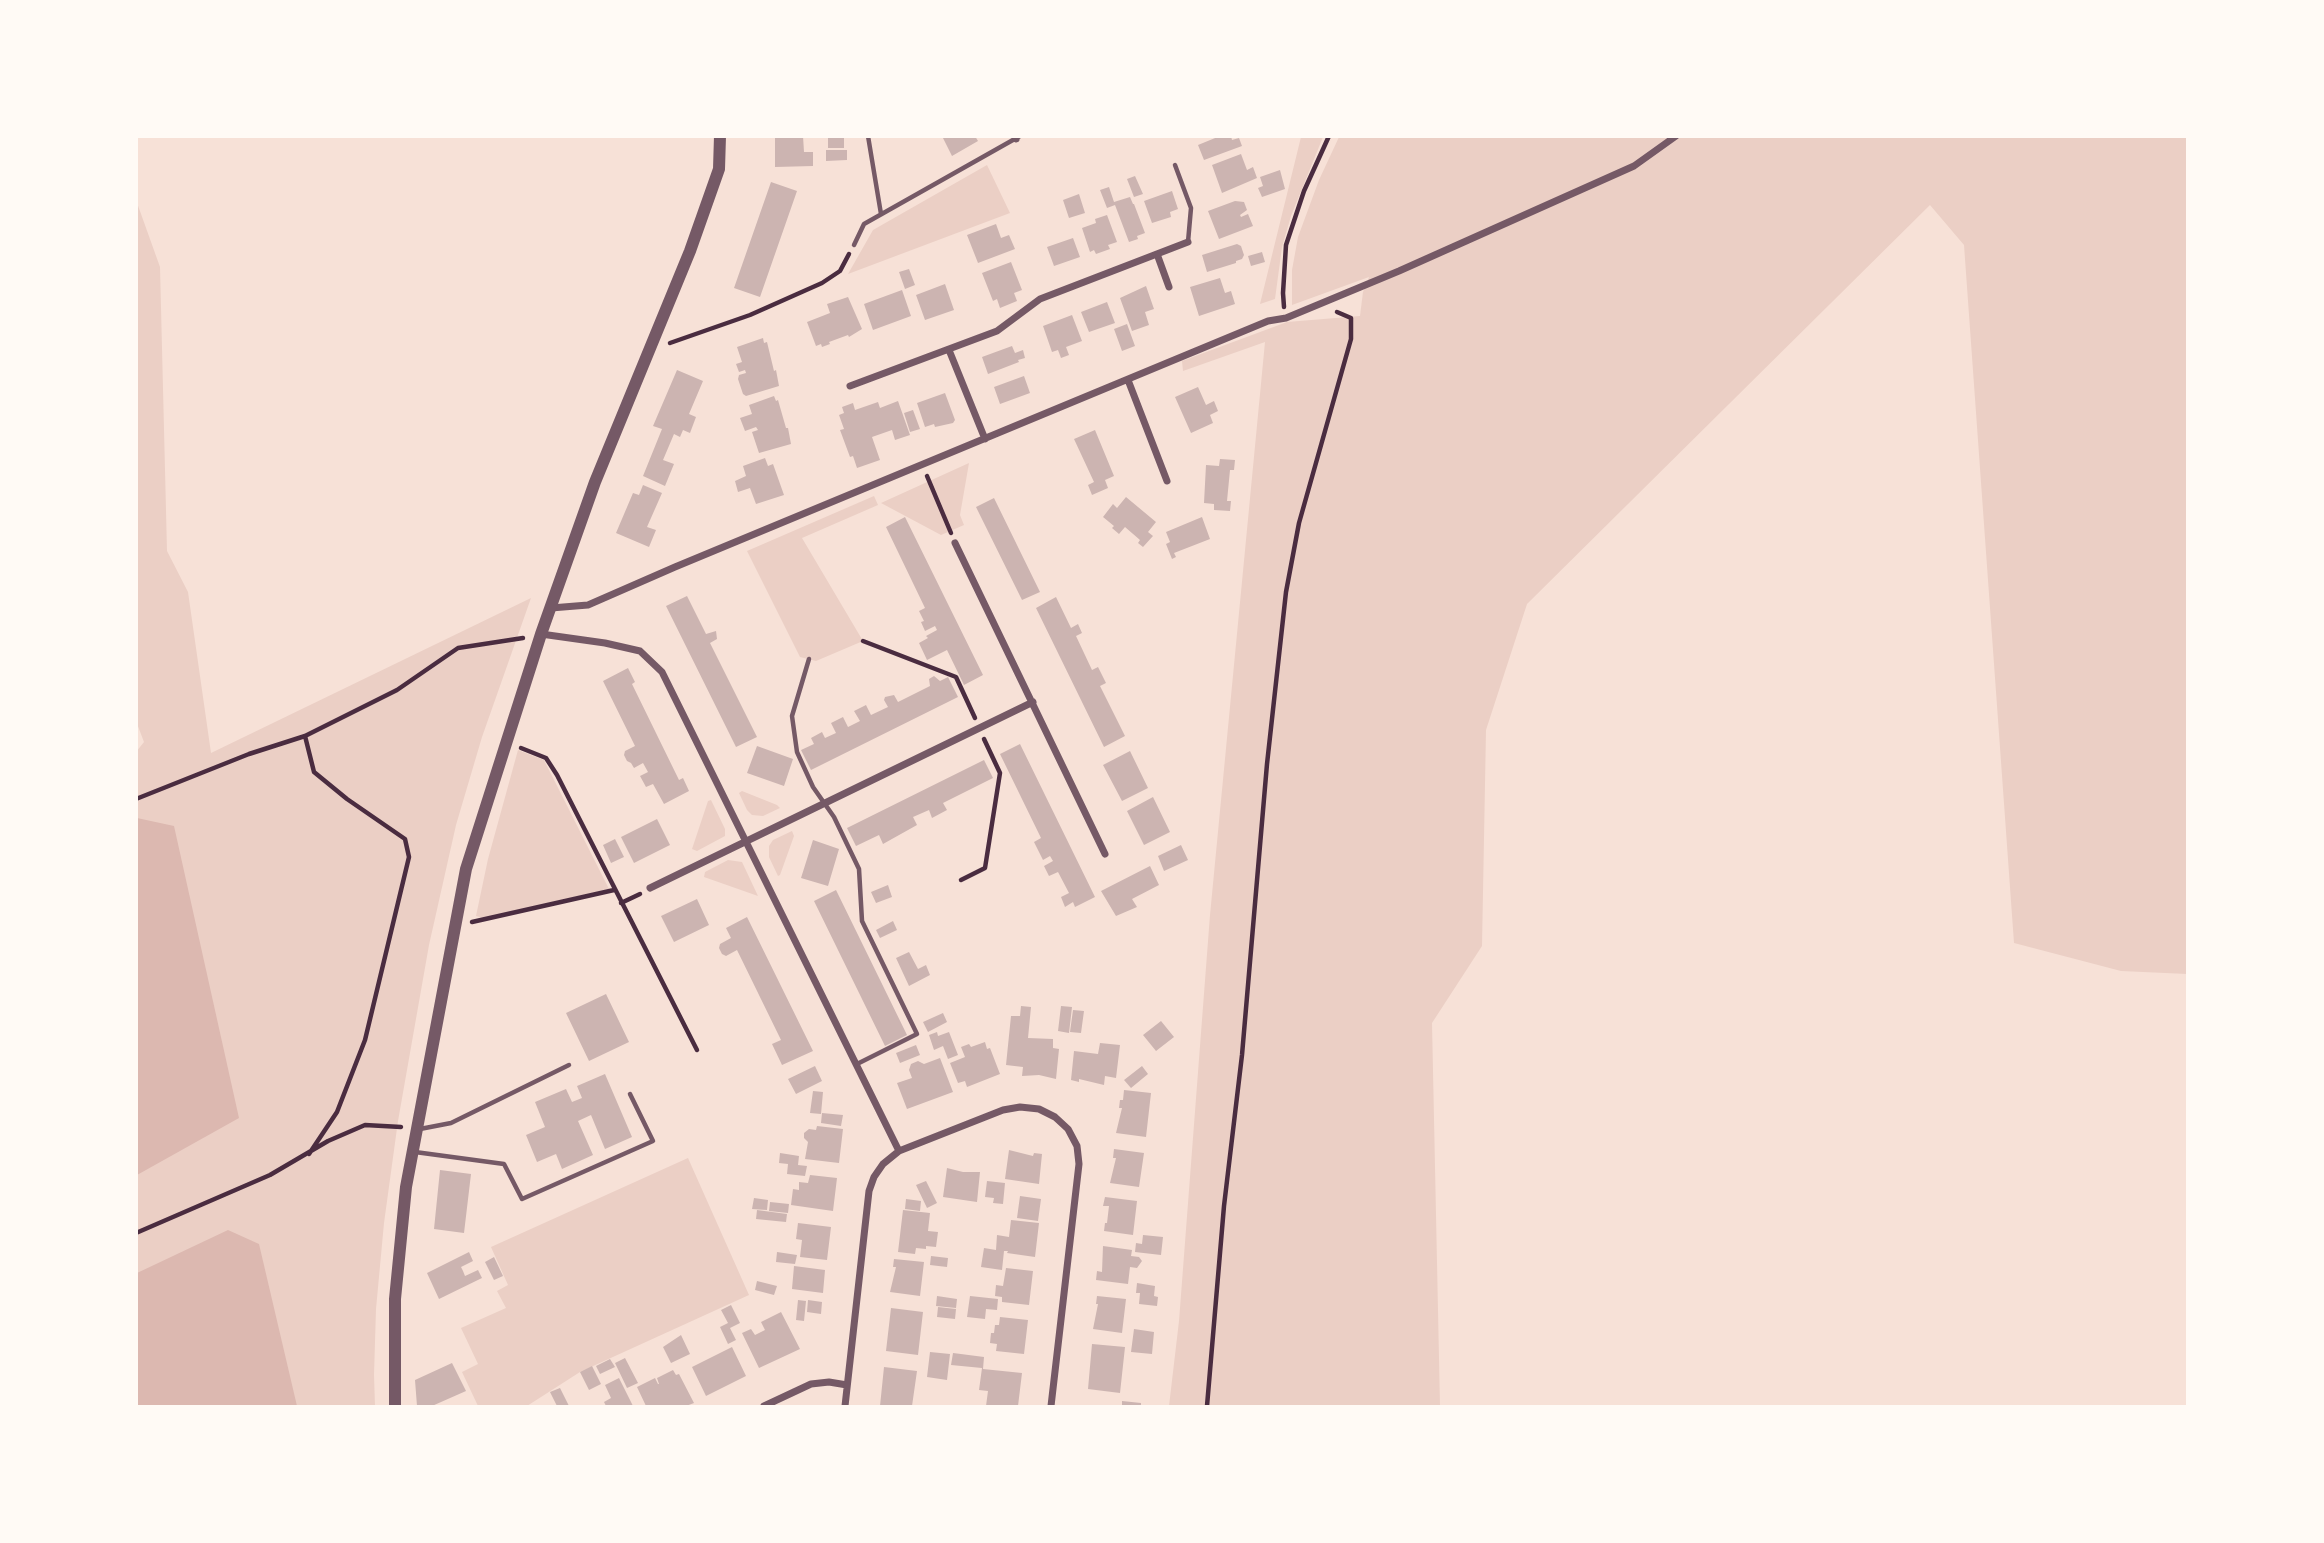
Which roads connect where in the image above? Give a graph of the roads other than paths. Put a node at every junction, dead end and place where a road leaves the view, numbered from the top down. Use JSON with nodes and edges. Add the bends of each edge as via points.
{"nodes":[{"id":1,"x":720,"y":136,"type":"edge"},
{"id":2,"x":868,"y":136,"type":"edge"},
{"id":3,"x":1676,"y":136,"type":"edge"},
{"id":4,"x":1017,"y":137,"type":"edge"},
{"id":5,"x":1175,"y":164,"type":"dead end"},
{"id":6,"x":881,"y":214,"type":"junction"},
{"id":7,"x":1188,"y":242,"type":"joint"},
{"id":8,"x":854,"y":245,"type":"road end"},
{"id":9,"x":1157,"y":254,"type":"junction"},
{"id":10,"x":1170,"y":287,"type":"dead end"},
{"id":11,"x":950,"y":350,"type":"junction"},
{"id":12,"x":1128,"y":380,"type":"junction"},
{"id":13,"x":850,"y":386,"type":"dead end"},
{"id":14,"x":985,"y":439,"type":"junction"},
{"id":15,"x":1167,"y":481,"type":"dead end"},
{"id":16,"x":955,"y":543,"type":"road end"},
{"id":17,"x":551,"y":608,"type":"junction"},
{"id":18,"x":541,"y":634,"type":"junction"},
{"id":19,"x":809,"y":659,"type":"dead end"},
{"id":20,"x":1033,"y":702,"type":"junction"},
{"id":21,"x":824,"y":803,"type":"junction"},
{"id":22,"x":745,"y":842,"type":"junction"},
{"id":23,"x":1105,"y":854,"type":"dead end"},
{"id":24,"x":650,"y":888,"type":"road end"},
{"id":25,"x":569,"y":1065,"type":"dead end"},
{"id":26,"x":856,"y":1065,"type":"junction"},
{"id":27,"x":630,"y":1094,"type":"dead end"},
{"id":28,"x":419,"y":1129,"type":"junction"},
{"id":29,"x":899,"y":1151,"type":"junction"},
{"id":30,"x":414,"y":1152,"type":"junction"},
{"id":31,"x":848,"y":1385,"type":"junction"},
{"id":32,"x":395,"y":1406,"type":"edge"},
{"id":33,"x":764,"y":1406,"type":"edge"},
{"id":34,"x":845,"y":1406,"type":"edge"},
{"id":35,"x":1051,"y":1406,"type":"edge"}],
"edges":[{"from":1,"to":17,"type":"street","via":[[719,169],[690,251],[595,482]]},
{"from":2,"to":6,"type":"lane"},
{"from":3,"to":12,"type":"street","via":[[1634,166],[1399,271]]},
{"from":4,"to":6,"type":"lane"},
{"from":5,"to":7,"type":"lane","via":[[1191,208]]},
{"from":6,"to":8,"type":"lane","via":[[864,224]]},
{"from":7,"to":9,"type":"street"},
{"from":9,"to":10,"type":"street"},
{"from":9,"to":11,"type":"street","via":[[1040,299],[998,331]]},
{"from":11,"to":13,"type":"street"},
{"from":11,"to":14,"type":"street"},
{"from":12,"to":14,"type":"street"},
{"from":12,"to":15,"type":"street"},
{"from":14,"to":17,"type":"street","via":[[588,606]]},
{"from":16,"to":20,"type":"street"},
{"from":17,"to":18,"type":"street"},
{"from":18,"to":22,"type":"street","via":[[640,651],[662,672]]},
{"from":18,"to":28,"type":"street","via":[[466,869]]},
{"from":19,"to":21,"type":"lane","via":[[792,716],[797,752]]},
{"from":20,"to":21,"type":"street"},
{"from":20,"to":23,"type":"street"},
{"from":21,"to":22,"type":"street"},
{"from":21,"to":26,"type":"lane","via":[[859,869],[862,921],[917,1034]]},
{"from":22,"to":24,"type":"street"},
{"from":22,"to":26,"type":"street"},
{"from":25,"to":28,"type":"lane","via":[[451,1123]]},
{"from":26,"to":29,"type":"street"},
{"from":27,"to":30,"type":"lane","via":[[653,1142],[522,1199],[503,1164]]},
{"from":28,"to":30,"type":"street"},
{"from":29,"to":31,"type":"street","via":[[883,1164],[869,1191]]},
{"from":29,"to":35,"type":"street","via":[[1020,1107],[1047,1112],[1068,1129],[1079,1164]]},
{"from":30,"to":32,"type":"street","via":[[395,1299]]},
{"from":31,"to":33,"type":"street","via":[[811,1384]]},
{"from":31,"to":34,"type":"street"}]}
